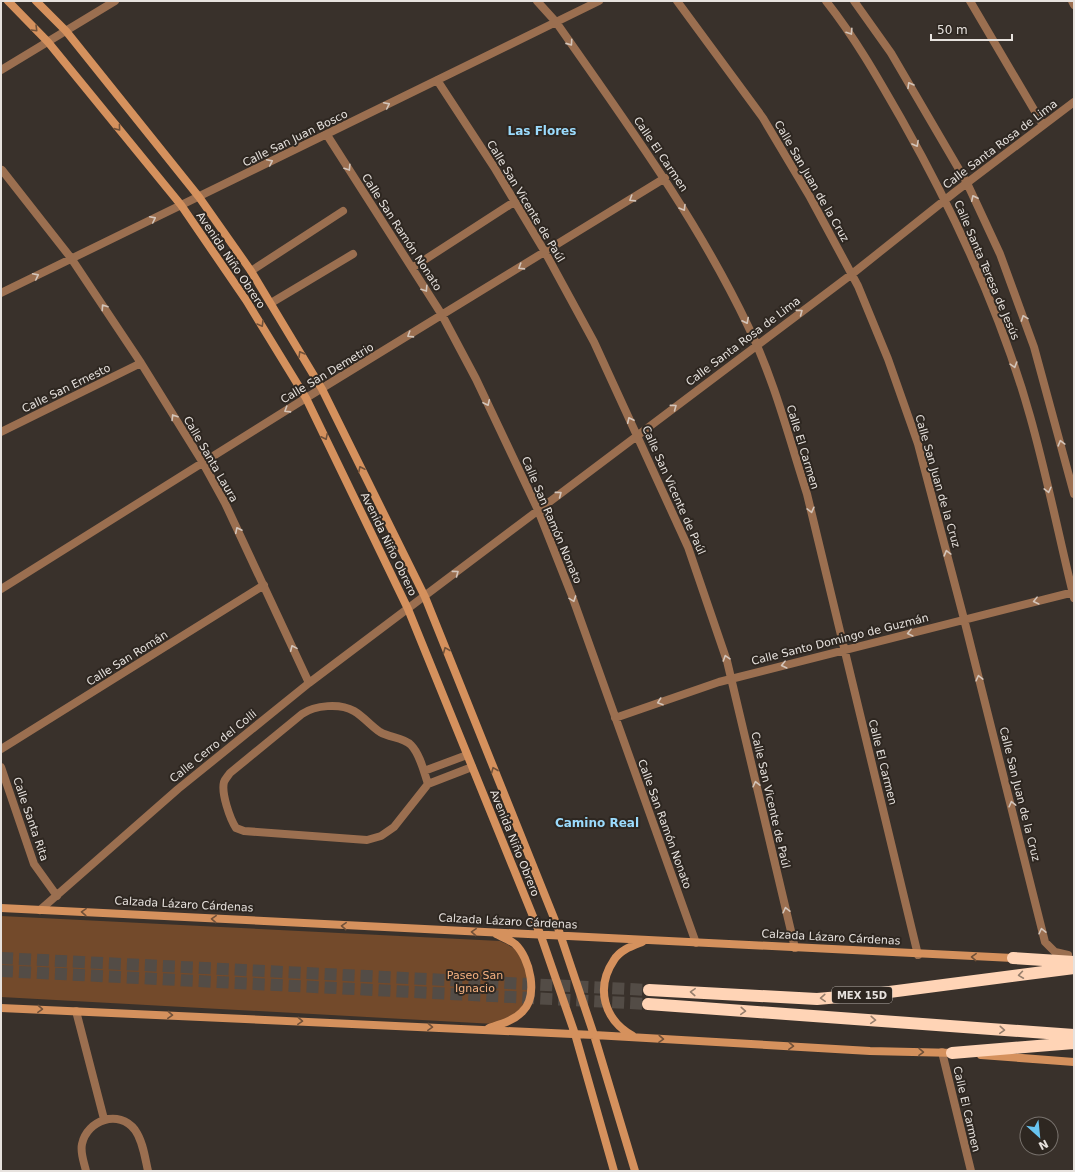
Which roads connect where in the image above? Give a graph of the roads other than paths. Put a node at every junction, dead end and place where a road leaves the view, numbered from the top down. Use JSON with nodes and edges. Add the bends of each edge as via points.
{"nodes":[{"id":1,"x":8,"y":1,"type":"edge"},
{"id":2,"x":36,"y":1,"type":"edge"},
{"id":3,"x":115,"y":1,"type":"edge"},
{"id":4,"x":538,"y":1,"type":"edge"},
{"id":5,"x":599,"y":1,"type":"edge"},
{"id":6,"x":677,"y":1,"type":"edge"},
{"id":7,"x":826,"y":1,"type":"edge"},
{"id":8,"x":854,"y":1,"type":"edge"},
{"id":9,"x":970,"y":1,"type":"edge"},
{"id":10,"x":1072,"y":1,"type":"edge"},
{"id":11,"x":1074,"y":5,"type":"edge"},
{"id":12,"x":556,"y":22,"type":"junction"},
{"id":13,"x":66,"y":31,"type":"junction"},
{"id":14,"x":48,"y":42,"type":"junction"},
{"id":15,"x":1,"y":70,"type":"edge"},
{"id":16,"x":437,"y":80,"type":"junction"},
{"id":17,"x":1074,"y":102,"type":"edge"},
{"id":18,"x":1043,"y":125,"type":"junction"},
{"id":19,"x":327,"y":135,"type":"junction"},
{"id":20,"x":2,"y":170,"type":"edge"},
{"id":21,"x":665,"y":178,"type":"junction"},
{"id":22,"x":967,"y":183,"type":"junction"},
{"id":23,"x":199,"y":196,"type":"junction"},
{"id":24,"x":946,"y":200,"type":"junction"},
{"id":25,"x":514,"y":202,"type":"junction"},
{"id":26,"x":181,"y":205,"type":"junction"},
{"id":27,"x":343,"y":211,"type":"dead end"},
{"id":28,"x":545,"y":252,"type":"junction"},
{"id":29,"x":353,"y":254,"type":"dead end"},
{"id":30,"x":71,"y":258,"type":"junction"},
{"id":31,"x":412,"y":268,"type":"junction"},
{"id":32,"x":251,"y":272,"type":"junction"},
{"id":33,"x":852,"y":274,"type":"junction"},
{"id":34,"x":1,"y":293,"type":"edge"},
{"id":35,"x":271,"y":303,"type":"junction"},
{"id":36,"x":442,"y":315,"type":"junction"},
{"id":37,"x":756,"y":345,"type":"junction"},
{"id":38,"x":141,"y":363,"type":"junction"},
{"id":39,"x":322,"y":389,"type":"junction"},
{"id":40,"x":306,"y":398,"type":"junction"},
{"id":41,"x":1,"y":432,"type":"edge"},
{"id":42,"x":637,"y":435,"type":"junction"},
{"id":43,"x":203,"y":463,"type":"junction"},
{"id":44,"x":1074,"y":494,"type":"edge"},
{"id":45,"x":538,"y":510,"type":"junction"},
{"id":46,"x":264,"y":585,"type":"junction"},
{"id":47,"x":1,"y":589,"type":"edge"},
{"id":48,"x":1074,"y":594,"type":"edge"},
{"id":49,"x":425,"y":597,"type":"junction"},
{"id":50,"x":408,"y":609,"type":"junction"},
{"id":51,"x":964,"y":619,"type":"junction"},
{"id":52,"x":845,"y":650,"type":"junction"},
{"id":53,"x":731,"y":678,"type":"junction"},
{"id":54,"x":309,"y":683,"type":"junction"},
{"id":55,"x":615,"y":718,"type":"junction"},
{"id":56,"x":1,"y":749,"type":"edge"},
{"id":57,"x":467,"y":755,"type":"junction"},
{"id":58,"x":1,"y":767,"type":"edge"},
{"id":59,"x":472,"y":767,"type":"junction"},
{"id":60,"x":424,"y":771,"type":"junction"},
{"id":61,"x":428,"y":784,"type":"junction"},
{"id":62,"x":57,"y":896,"type":"junction"},
{"id":63,"x":1,"y":908,"type":"edge"},
{"id":64,"x":40,"y":910,"type":"junction"},
{"id":65,"x":494,"y":933,"type":"junction"},
{"id":66,"x":541,"y":936,"type":"junction"},
{"id":67,"x":561,"y":937,"type":"junction"},
{"id":68,"x":645,"y":941,"type":"junction"},
{"id":69,"x":696,"y":943,"type":"junction"},
{"id":70,"x":795,"y":948,"type":"junction"},
{"id":71,"x":918,"y":955,"type":"junction"},
{"id":72,"x":1072,"y":957,"type":"edge"},
{"id":73,"x":1013,"y":958,"type":"joint"},
{"id":74,"x":1074,"y":968,"type":"edge"},
{"id":75,"x":649,"y":990,"type":"tunnel mouth"},
{"id":76,"x":648,"y":1004,"type":"tunnel mouth"},
{"id":77,"x":1,"y":1008,"type":"edge"},
{"id":78,"x":76,"y":1011,"type":"junction"},
{"id":79,"x":485,"y":1030,"type":"junction"},
{"id":80,"x":575,"y":1034,"type":"junction"},
{"id":81,"x":594,"y":1035,"type":"junction"},
{"id":82,"x":1074,"y":1035,"type":"edge"},
{"id":83,"x":635,"y":1038,"type":"junction"},
{"id":84,"x":1074,"y":1043,"type":"edge"},
{"id":85,"x":947,"y":1053,"type":"junction"},
{"id":86,"x":1074,"y":1062,"type":"edge"},
{"id":87,"x":104,"y":1120,"type":"junction"},
{"id":88,"x":86,"y":1171,"type":"edge"},
{"id":89,"x":148,"y":1171,"type":"edge"},
{"id":90,"x":614,"y":1171,"type":"edge"},
{"id":91,"x":634,"y":1171,"type":"edge"},
{"id":92,"x":971,"y":1171,"type":"edge"}],
"edges":[{"from":1,"to":14,"type":"main road","name":"Avenida Niño Obrero","one_way":true},
{"from":2,"to":13,"type":"main road","name":"Avenida Niño Obrero"},
{"from":3,"to":13,"type":"street"},
{"from":4,"to":12,"type":"street","name":"Calle El Carmen"},
{"from":5,"to":12,"type":"street","name":"Calle San Juan Bosco"},
{"from":6,"to":33,"type":"street","name":"Calle San Juan de la Cruz","via":[[763,118]]},
{"from":7,"to":24,"type":"street","name":"Calle Santa Teresa de Jesús","one_way":true,"via":[[871,65]]},
{"from":22,"to":8,"type":"street","name":"Calle Santa Teresa de Jesús","one_way":true,"via":[[891,53]]},
{"from":9,"to":18,"type":"street"},
{"from":10,"to":11,"type":"street"},
{"from":12,"to":16,"type":"street","name":"Calle San Juan Bosco"},
{"from":12,"to":21,"type":"street","name":"Calle El Carmen","one_way":true},
{"from":13,"to":14,"type":"street"},
{"from":13,"to":23,"type":"main road","name":"Avenida Niño Obrero"},
{"from":14,"to":15,"type":"street"},
{"from":14,"to":26,"type":"main road","name":"Avenida Niño Obrero","one_way":true},
{"from":19,"to":16,"type":"street","name":"Calle San Juan Bosco","one_way":true},
{"from":16,"to":25,"type":"street","name":"Calle San Vicente de Paúl"},
{"from":17,"to":18,"type":"street","name":"Calle Santa Rosa de Lima"},
{"from":18,"to":22,"type":"street","name":"Calle Santa Rosa de Lima"},
{"from":23,"to":19,"type":"street","name":"Calle San Juan Bosco","one_way":true},
{"from":19,"to":31,"type":"street","name":"Calle San Ramón Nonato","one_way":true},
{"from":20,"to":30,"type":"street","name":"Calle Santa Laura"},
{"from":21,"to":28,"type":"street","name":"Calle San Demetrio","one_way":true},
{"from":21,"to":37,"type":"street","name":"Calle El Carmen","one_way":true,"via":[[716,262]]},
{"from":22,"to":24,"type":"street","name":"Calle Santa Rosa de Lima"},
{"from":44,"to":22,"type":"street","name":"Calle Santa Teresa de Jesús","one_way":true,"via":[[1034,347],[1000,254]]},
{"from":23,"to":26,"type":"street","name":"Calle San Juan Bosco"},
{"from":23,"to":32,"type":"main road","name":"Avenida Niño Obrero"},
{"from":24,"to":33,"type":"street","name":"Calle Santa Rosa de Lima"},
{"from":24,"to":48,"type":"street","name":"Calle Santa Teresa de Jesús","one_way":true,"via":[[979,273],[1011,355],[1030,417]]},
{"from":25,"to":28,"type":"street","name":"Calle San Vicente de Paúl"},
{"from":25,"to":31,"type":"street"},
{"from":30,"to":26,"type":"street","name":"Calle San Juan Bosco","one_way":true},
{"from":26,"to":40,"type":"main road","name":"Avenida Niño Obrero","one_way":true,"via":[[246,300]]},
{"from":27,"to":32,"type":"street"},
{"from":28,"to":36,"type":"street","name":"Calle San Demetrio","one_way":true},
{"from":42,"to":28,"type":"street","name":"Calle San Vicente de Paúl","one_way":true,"via":[[594,342]]},
{"from":29,"to":35,"type":"street"},
{"from":34,"to":30,"type":"street","name":"Calle San Juan Bosco","one_way":true},
{"from":38,"to":30,"type":"street","name":"Calle Santa Laura","one_way":true},
{"from":31,"to":36,"type":"street","name":"Calle San Ramón Nonato","one_way":true},
{"from":32,"to":35,"type":"main road","name":"Avenida Niño Obrero"},
{"from":37,"to":33,"type":"street","name":"Calle Santa Rosa de Lima","one_way":true},
{"from":51,"to":33,"type":"street","name":"Calle San Juan de la Cruz","one_way":true,"via":[[918,444],[888,359]]},
{"from":39,"to":35,"type":"main road","name":"Avenida Niño Obrero","one_way":true},
{"from":36,"to":39,"type":"street","name":"Calle San Demetrio","one_way":true},
{"from":36,"to":45,"type":"street","name":"Calle San Ramón Nonato","one_way":true,"via":[[476,379]]},
{"from":42,"to":37,"type":"street","name":"Calle Santa Rosa de Lima","one_way":true},
{"from":37,"to":52,"type":"street","name":"Calle El Carmen","one_way":true,"via":[[784,419],[807,494]]},
{"from":38,"to":41,"type":"street","name":"Calle San Ernesto"},
{"from":43,"to":38,"type":"street","name":"Calle Santa Laura","one_way":true},
{"from":39,"to":40,"type":"street","name":"Calle San Demetrio"},
{"from":49,"to":39,"type":"main road","name":"Avenida Niño Obrero","one_way":true},
{"from":40,"to":43,"type":"street","name":"Calle San Demetrio","one_way":true},
{"from":40,"to":50,"type":"main road","name":"Avenida Niño Obrero","one_way":true},
{"from":45,"to":42,"type":"street","name":"Calle Santa Rosa de Lima","one_way":true},
{"from":53,"to":42,"type":"street","name":"Calle San Vicente de Paúl","one_way":true,"via":[[688,547]]},
{"from":46,"to":43,"type":"street","name":"Calle Santa Laura","one_way":true},
{"from":43,"to":47,"type":"street","name":"Calle San Demetrio"},
{"from":49,"to":45,"type":"street","name":"Calle Santa Rosa de Lima","one_way":true},
{"from":45,"to":55,"type":"street","name":"Calle San Ramón Nonato","one_way":true,"via":[[572,596]]},
{"from":54,"to":46,"type":"street","name":"Calle Santa Laura","one_way":true},
{"from":46,"to":56,"type":"street","name":"Calle San Román"},
{"from":48,"to":51,"type":"street","name":"Calle Santo Domingo de Guzmán","one_way":true},
{"from":49,"to":50,"type":"street","name":"Calle Santa Rosa de Lima"},
{"from":67,"to":49,"type":"main road","name":"Avenida Niño Obrero","one_way":true},
{"from":50,"to":54,"type":"street","name":"Calle Cerro del Colli"},
{"from":50,"to":57,"type":"main road","name":"Avenida Niño Obrero"},
{"from":51,"to":52,"type":"street","name":"Calle Santo Domingo de Guzmán","one_way":true},
{"from":72,"to":51,"type":"street","name":"Calle San Juan de la Cruz","one_way":true,"via":[[1055,952],[1045,942]]},
{"from":52,"to":53,"type":"street","name":"Calle Santo Domingo de Guzmán","one_way":true},
{"from":52,"to":71,"type":"street","name":"Calle El Carmen"},
{"from":53,"to":55,"type":"street","name":"Calle Santo Domingo de Guzmán","one_way":true},
{"from":70,"to":53,"type":"street","name":"Calle San Vicente de Paúl","one_way":true},
{"from":54,"to":62,"type":"street","name":"Calle Cerro del Colli","via":[[178,789]]},
{"from":55,"to":69,"type":"street","name":"Calle San Ramón Nonato"},
{"from":57,"to":59,"type":"main road","name":"Avenida Niño Obrero"},
{"from":57,"to":60,"type":"street"},
{"from":58,"to":62,"type":"street","name":"Calle Santa Rita","via":[[34,864]]},
{"from":59,"to":61,"type":"street"},
{"from":59,"to":66,"type":"main road","name":"Avenida Niño Obrero"},
{"from":60,"to":61,"type":"street"},
{"from":60,"to":61,"type":"street","via":[[414,748],[409,743],[381,733],[353,710],[344,707],[320,707],[307,710],[230,773],[224,781],[223,791],[231,821],[236,828],[244,831],[367,840],[381,836],[394,827]]},
{"from":62,"to":64,"type":"street","name":"Calle Cerro del Colli"},
{"from":63,"to":64,"type":"main road","name":"Calzada Lázaro Cárdenas"},
{"from":65,"to":64,"type":"main road","name":"Calzada Lázaro Cárdenas","one_way":true},
{"from":65,"to":66,"type":"main road","name":"Calzada Lázaro Cárdenas"},
{"from":65,"to":79,"type":"main road","via":[[514,944],[527,961],[531,982],[530,999],[523,1011],[512,1020]]},
{"from":66,"to":67,"type":"main road","name":"Calzada Lázaro Cárdenas"},
{"from":66,"to":80,"type":"main road","name":"Avenida Niño Obrero"},
{"from":67,"to":68,"type":"main road","name":"Calzada Lázaro Cárdenas"},
{"from":67,"to":81,"type":"main road","name":"Avenida Niño Obrero"},
{"from":68,"to":69,"type":"main road","name":"Calzada Lázaro Cárdenas"},
{"from":68,"to":83,"type":"main road","via":[[628,947],[614,959],[605,985],[606,1003],[613,1020],[622,1030]]},
{"from":69,"to":70,"type":"main road","name":"Calzada Lázaro Cárdenas"},
{"from":70,"to":71,"type":"main road","name":"Calzada Lázaro Cárdenas"},
{"from":73,"to":71,"type":"main road","name":"Calzada Lázaro Cárdenas","one_way":true},
{"from":72,"to":73,"type":"highway"},
{"from":74,"to":75,"type":"highway","number":"MEX 15D","one_way":true,"via":[[817,999]]},
{"from":76,"to":82,"type":"highway","number":"MEX 15D","one_way":true},
{"from":77,"to":78,"type":"main road","one_way":true},
{"from":78,"to":79,"type":"main road","one_way":true},
{"from":78,"to":87,"type":"street"},
{"from":79,"to":80,"type":"main road"},
{"from":80,"to":81,"type":"main road"},
{"from":80,"to":90,"type":"main road","name":"Avenida Niño Obrero"},
{"from":81,"to":83,"type":"main road"},
{"from":81,"to":91,"type":"main road","name":"Avenida Niño Obrero"},
{"from":83,"to":85,"type":"main road","one_way":true},
{"from":84,"to":85,"type":"highway"},
{"from":85,"to":86,"type":"main road"},
{"from":85,"to":92,"type":"street","name":"Calle El Carmen"},
{"from":87,"to":88,"type":"street","via":[[90,1128],[85,1136],[82,1150]]},
{"from":87,"to":89,"type":"street","via":[[117,1119],[134,1128]]}]}
